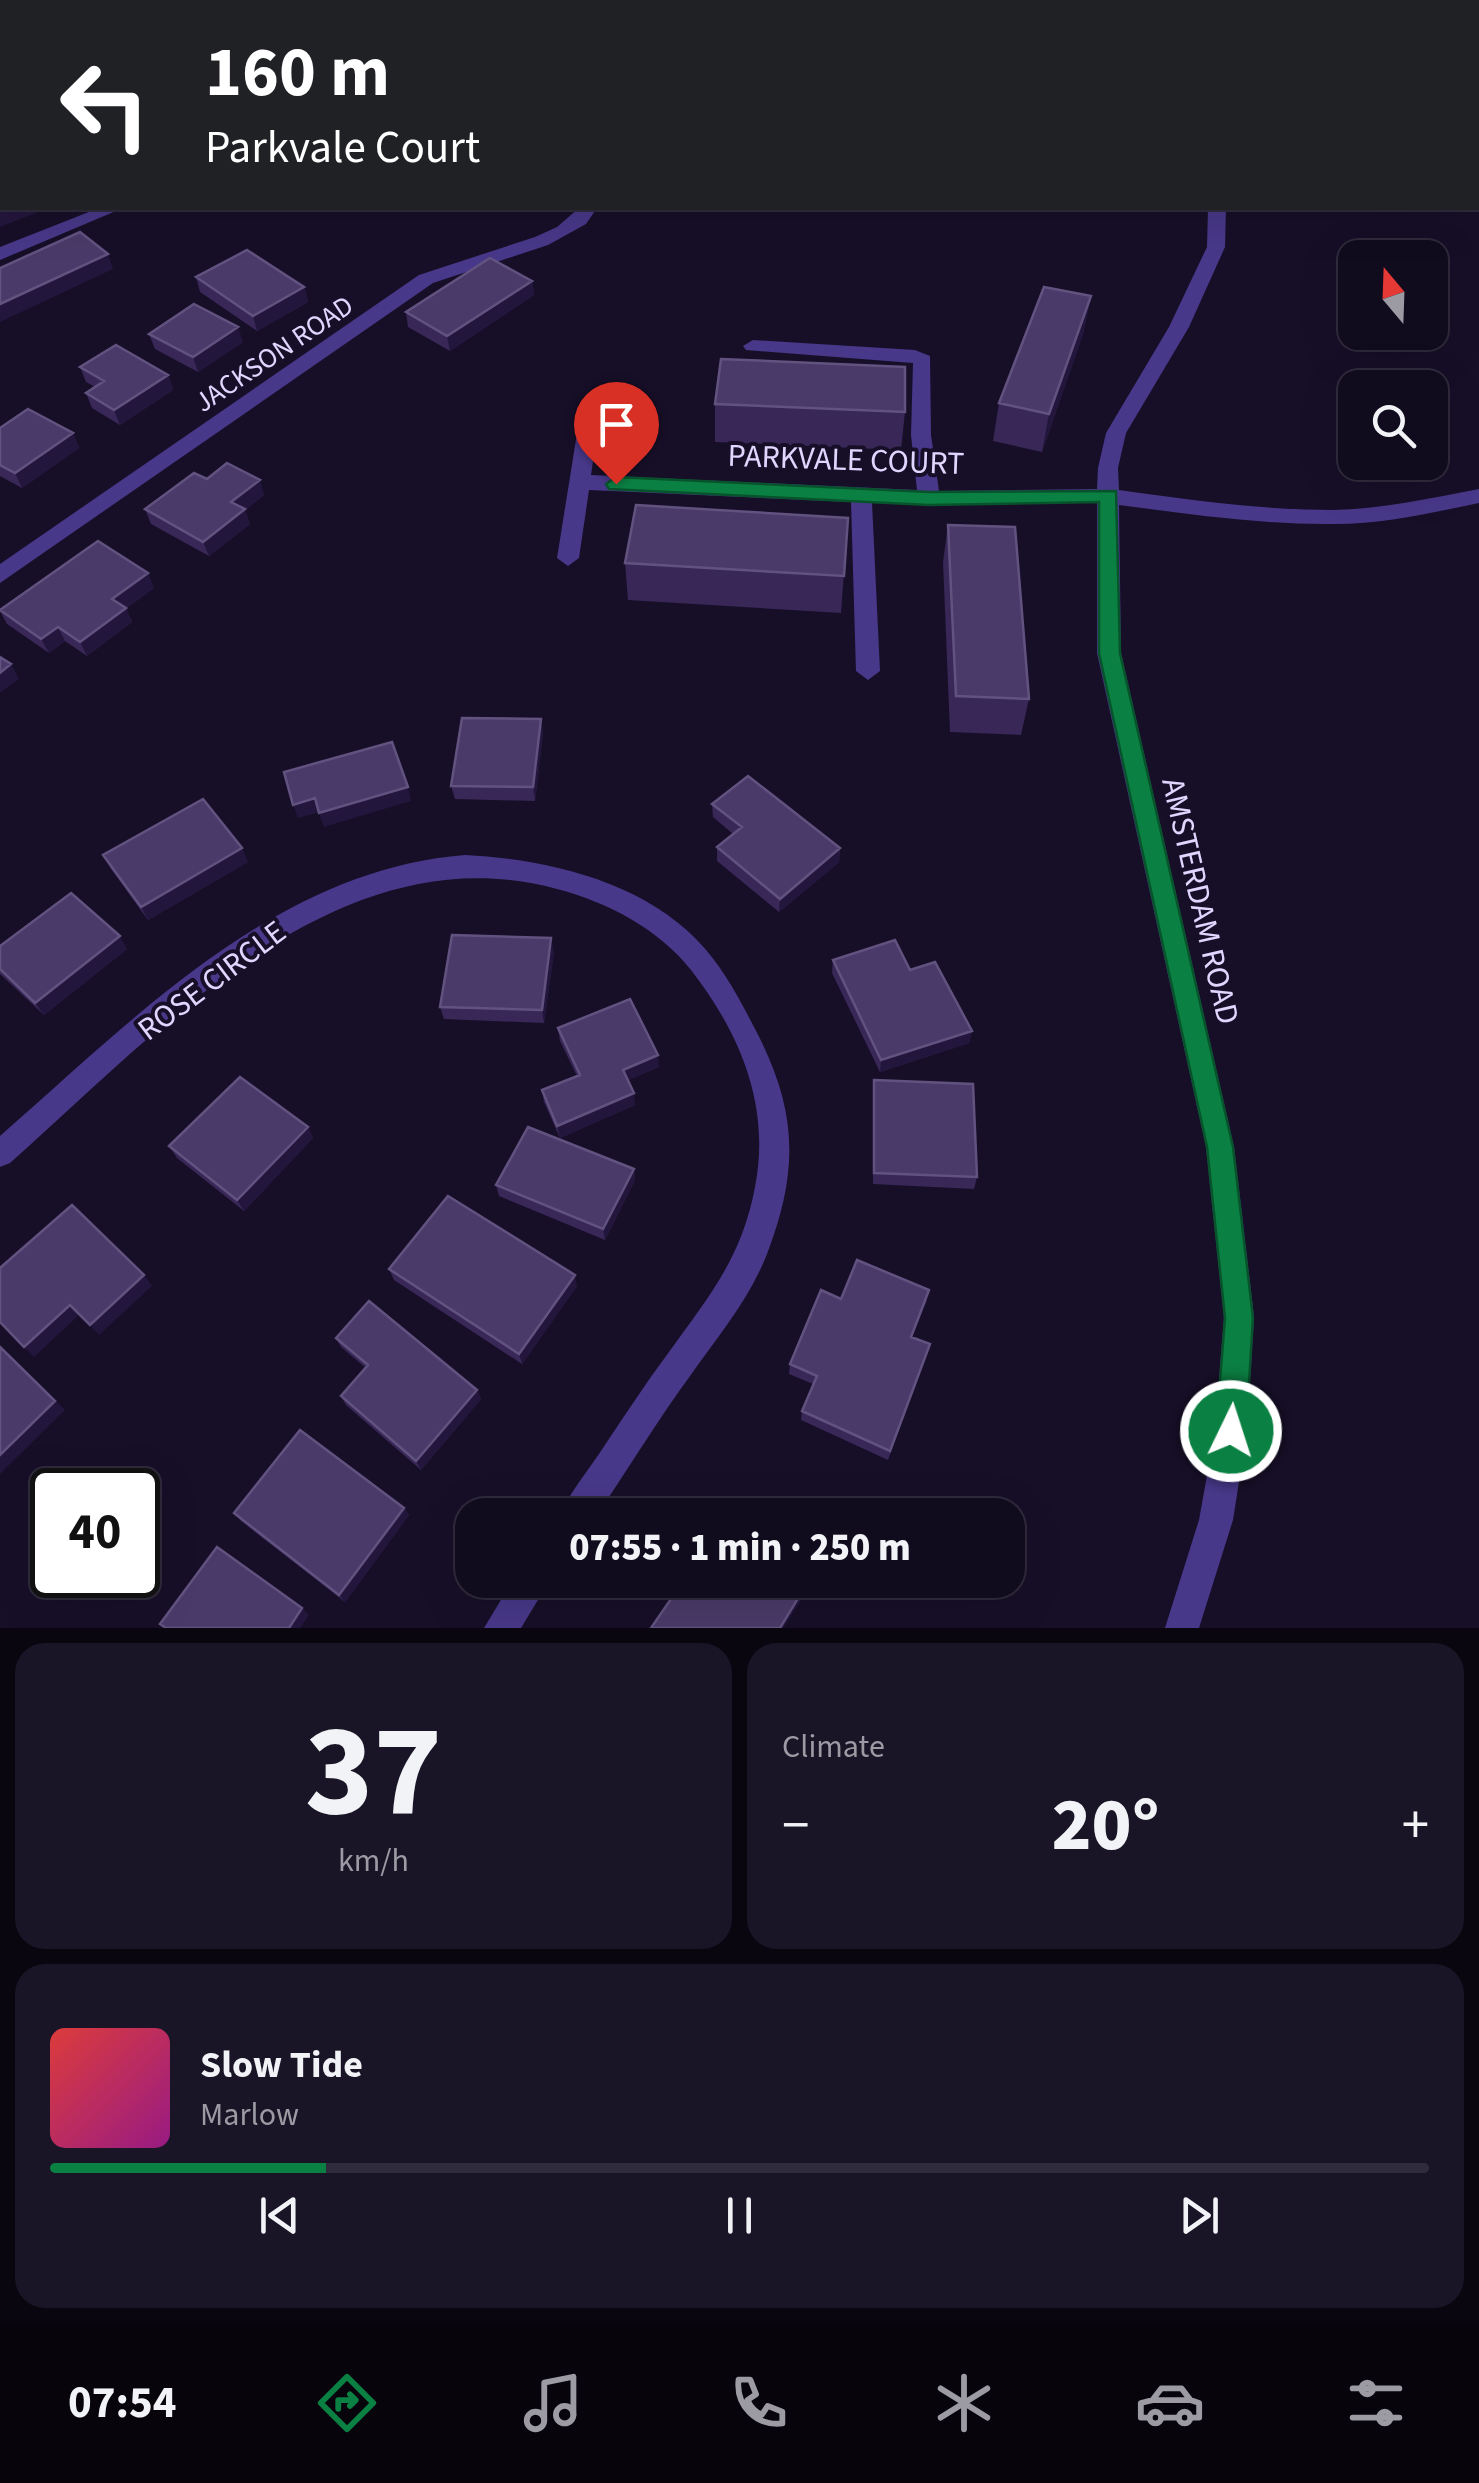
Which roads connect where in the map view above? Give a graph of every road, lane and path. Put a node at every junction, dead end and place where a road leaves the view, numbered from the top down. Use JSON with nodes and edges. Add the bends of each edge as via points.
{"nodes":[{"id":1,"x":109,"y":210,"type":"edge"},
{"id":2,"x":587,"y":210,"type":"edge"},
{"id":3,"x":1218,"y":210,"type":"edge"},
{"id":4,"x":0,"y":254,"type":"edge"},
{"id":5,"x":753,"y":346,"type":"dead end"},
{"id":6,"x":589,"y":420,"type":"dead end"},
{"id":7,"x":581,"y":482,"type":"junction"},
{"id":8,"x":861,"y":495,"type":"junction"},
{"id":9,"x":1109,"y":496,"type":"junction"},
{"id":10,"x":1479,"y":496,"type":"edge"},
{"id":11,"x":929,"y":498,"type":"junction"},
{"id":12,"x":568,"y":558,"type":"dead end"},
{"id":13,"x":0,"y":575,"type":"edge"},
{"id":14,"x":868,"y":671,"type":"dead end"},
{"id":15,"x":0,"y":1154,"type":"edge"},
{"id":16,"x":589,"y":1498,"type":"edge"},
{"id":17,"x":521,"y":1598,"type":"edge"},
{"id":18,"x":500,"y":1628,"type":"edge"},
{"id":19,"x":1182,"y":1628,"type":"edge"}],
"edges":[{"from":1,"to":4,"type":"street"},
{"from":2,"to":13,"type":"street","name":"JACKSON ROAD","via":[[556,236],[426,280]]},
{"from":3,"to":9,"type":"street","name":"AMSTERDAM ROAD","via":[[1216,246],[1179,327],[1116,433]]},
{"from":5,"to":11,"type":"street","via":[[923,360],[921,436]]},
{"from":6,"to":7,"type":"street"},
{"from":7,"to":8,"type":"street","name":"PARKVALE COURT"},
{"from":7,"to":12,"type":"street"},
{"from":8,"to":11,"type":"street","name":"PARKVALE COURT"},
{"from":8,"to":14,"type":"street"},
{"from":9,"to":10,"type":"street","name":"PARKVALE COURT","via":[[1242,514],[1336,517]]},
{"from":9,"to":11,"type":"street","name":"PARKVALE COURT"},
{"from":9,"to":19,"type":"street","name":"AMSTERDAM ROAD","via":[[1110,653],[1220,1147],[1239,1318],[1216,1520]]},
{"from":15,"to":16,"type":"street","name":"ROSE CIRCLE","via":[[253,943],[336,896],[394,875],[474,866],[563,878],[606,895],[674,935],[726,997],[772,1100],[774,1149],[758,1239],[728,1298]]},
{"from":17,"to":18,"type":"street"}]}
